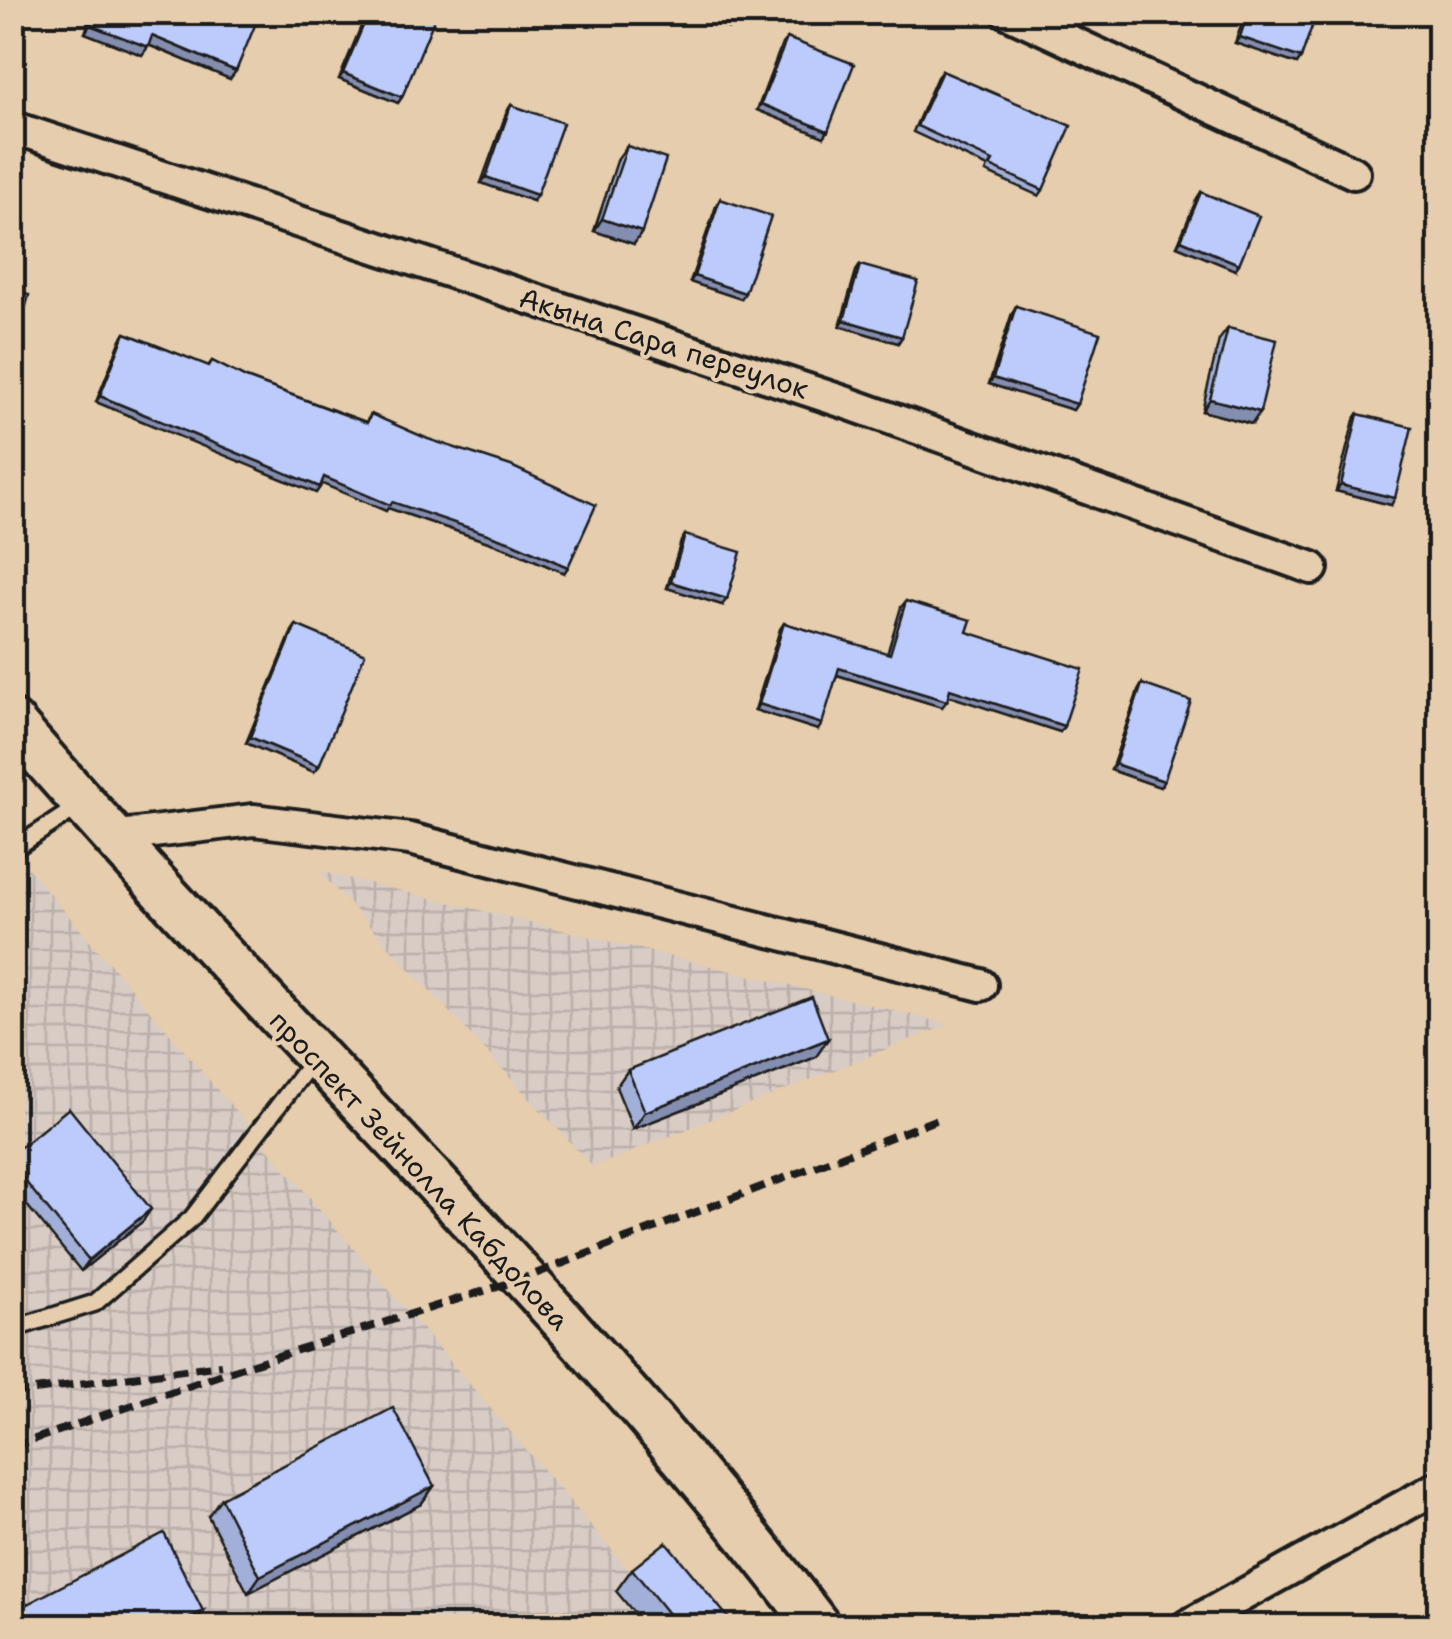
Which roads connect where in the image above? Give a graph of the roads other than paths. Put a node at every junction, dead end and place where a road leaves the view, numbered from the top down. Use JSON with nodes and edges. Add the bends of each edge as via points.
{"nodes":[{"id":1,"x":1007,"y":12,"type":"edge"},
{"id":2,"x":12,"y":127,"type":"edge"},
{"id":3,"x":1354,"y":173,"type":"dead end"},
{"id":4,"x":1312,"y":568,"type":"dead end"},
{"id":5,"x":12,"y":722,"type":"edge"},
{"id":6,"x":82,"y":804,"type":"junction"},
{"id":7,"x":111,"y":837,"type":"junction"},
{"id":8,"x":12,"y":850,"type":"edge"},
{"id":9,"x":980,"y":985,"type":"dead end"},
{"id":10,"x":316,"y":1057,"type":"junction"},
{"id":11,"x":12,"y":1329,"type":"edge"},
{"id":12,"x":1440,"y":1486,"type":"edge"},
{"id":13,"x":818,"y":1626,"type":"edge"},
{"id":14,"x":1187,"y":1626,"type":"edge"}],
"edges":[{"from":1,"to":3,"type":"street"},
{"from":2,"to":4,"type":"street","name":"Акына Сара переулок","via":[[847,404]]},
{"from":5,"to":6,"type":"main road","name":"проспект Зейнолла Кабдолова"},
{"from":6,"to":7,"type":"main road","name":"проспект Зейнолла Кабдолова"},
{"from":6,"to":8,"type":"lane"},
{"from":7,"to":9,"type":"street","via":[[253,820],[410,839]]},
{"from":7,"to":10,"type":"main road","name":"проспект Зейнолла Кабдолова"},
{"from":10,"to":11,"type":"lane","via":[[192,1218],[95,1304]]},
{"from":10,"to":13,"type":"main road","name":"проспект Зейнолла Кабдолова","via":[[640,1409]]},
{"from":12,"to":14,"type":"street"}]}
